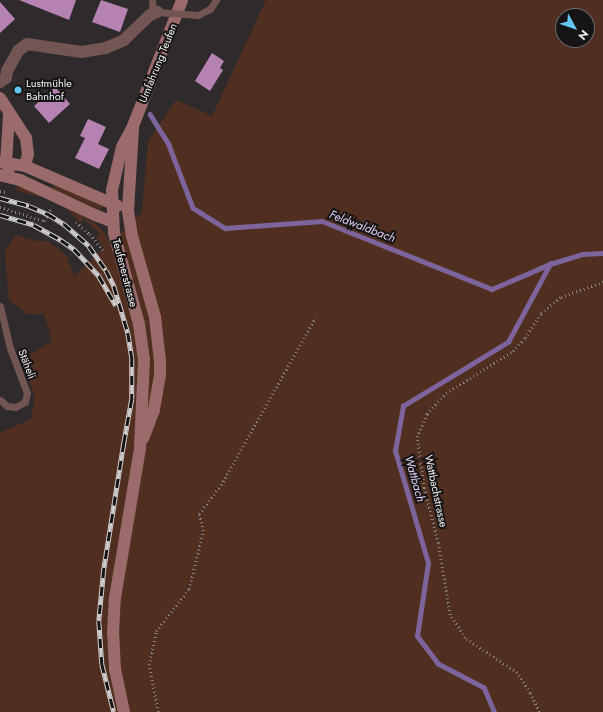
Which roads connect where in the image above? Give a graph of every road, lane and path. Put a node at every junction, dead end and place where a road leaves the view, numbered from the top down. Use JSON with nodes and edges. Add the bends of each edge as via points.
{"nodes":[{"id":1,"x":152,"y":0,"type":"edge"},
{"id":2,"x":182,"y":0,"type":"edge"},
{"id":3,"x":216,"y":0,"type":"edge"},
{"id":4,"x":155,"y":12,"type":"junction"},
{"id":5,"x":0,"y":82,"type":"edge"},
{"id":6,"x":0,"y":98,"type":"edge"},
{"id":7,"x":10,"y":115,"type":"junction"},
{"id":8,"x":134,"y":126,"type":"junction"},
{"id":9,"x":3,"y":162,"type":"edge"},
{"id":10,"x":25,"y":166,"type":"junction"},
{"id":11,"x":0,"y":175,"type":"edge"},
{"id":12,"x":12,"y":178,"type":"junction"},
{"id":13,"x":0,"y":191,"type":"edge"},
{"id":14,"x":8,"y":192,"type":"dead end"},
{"id":15,"x":112,"y":202,"type":"junction"},
{"id":16,"x":47,"y":204,"type":"dead end"},
{"id":17,"x":0,"y":207,"type":"edge"},
{"id":18,"x":52,"y":207,"type":"junction"},
{"id":19,"x":58,"y":210,"type":"dead end"},
{"id":20,"x":128,"y":211,"type":"junction"},
{"id":21,"x":70,"y":218,"type":"dead end"},
{"id":22,"x":113,"y":220,"type":"junction"},
{"id":23,"x":107,"y":256,"type":"dead end"},
{"id":24,"x":603,"y":282,"type":"edge"},
{"id":25,"x":0,"y":306,"type":"edge"},
{"id":26,"x":315,"y":318,"type":"dead end"},
{"id":27,"x":0,"y":400,"type":"edge"},
{"id":28,"x":140,"y":448,"type":"junction"},
{"id":29,"x":124,"y":712,"type":"edge"},
{"id":30,"x":158,"y":712,"type":"edge"},
{"id":31,"x":539,"y":712,"type":"edge"}],
"edges":[{"from":1,"to":4,"type":"lane"},
{"from":2,"to":8,"type":"main road","name":"Umfahrung Teufen"},
{"from":3,"to":4,"type":"lane","bridge":true,"via":[[210,9],[198,15]]},
{"from":4,"to":5,"type":"street","via":[[124,40],[106,48],[81,52],[27,44],[18,51],[6,78]]},
{"from":6,"to":7,"type":"main road"},
{"from":7,"to":9,"type":"main road"},
{"from":7,"to":10,"type":"main road","via":[[26,138],[28,154]]},
{"from":8,"to":15,"type":"main road","name":"Umfahrung Teufen","via":[[122,147]]},
{"from":8,"to":20,"type":"main road","name":"Umfahrung Teufen"},
{"from":9,"to":10,"type":"main road"},
{"from":9,"to":12,"type":"main road"},
{"from":10,"to":12,"type":"main road"},
{"from":10,"to":15,"type":"main road"},
{"from":11,"to":12,"type":"main road"},
{"from":12,"to":22,"type":"main road","via":[[47,191],[95,215]]},
{"from":13,"to":14,"type":"path"},
{"from":15,"to":20,"type":"main road"},
{"from":15,"to":22,"type":"main road","name":"Teufenerstrasse"},
{"from":16,"to":18,"type":"path"},
{"from":17,"to":18,"type":"path","via":[[44,221]]},
{"from":18,"to":19,"type":"path"},
{"from":20,"to":22,"type":"main road"},
{"from":20,"to":28,"type":"main road","name":"Teufenerstrasse","via":[[132,236],[155,317],[160,360],[154,410]]},
{"from":21,"to":23,"type":"path","via":[[90,234]]},
{"from":22,"to":28,"type":"main road","name":"Teufenerstrasse","via":[[142,341],[144,381]]},
{"from":24,"to":31,"type":"path","name":"Wattbachstrasse","via":[[561,297],[541,313],[513,351],[446,393],[427,414],[417,437],[424,488],[438,542],[450,615],[465,638],[517,673]]},
{"from":25,"to":27,"type":"lane","name":"Stäheli","via":[[10,348],[27,392],[24,402],[15,407],[7,406]]},
{"from":26,"to":30,"type":"path","via":[[221,485],[199,514],[203,531],[190,589],[156,631],[149,665]]},
{"from":28,"to":29,"type":"main road","name":"Teufenerstrasse","via":[[115,598],[115,669]]}]}
